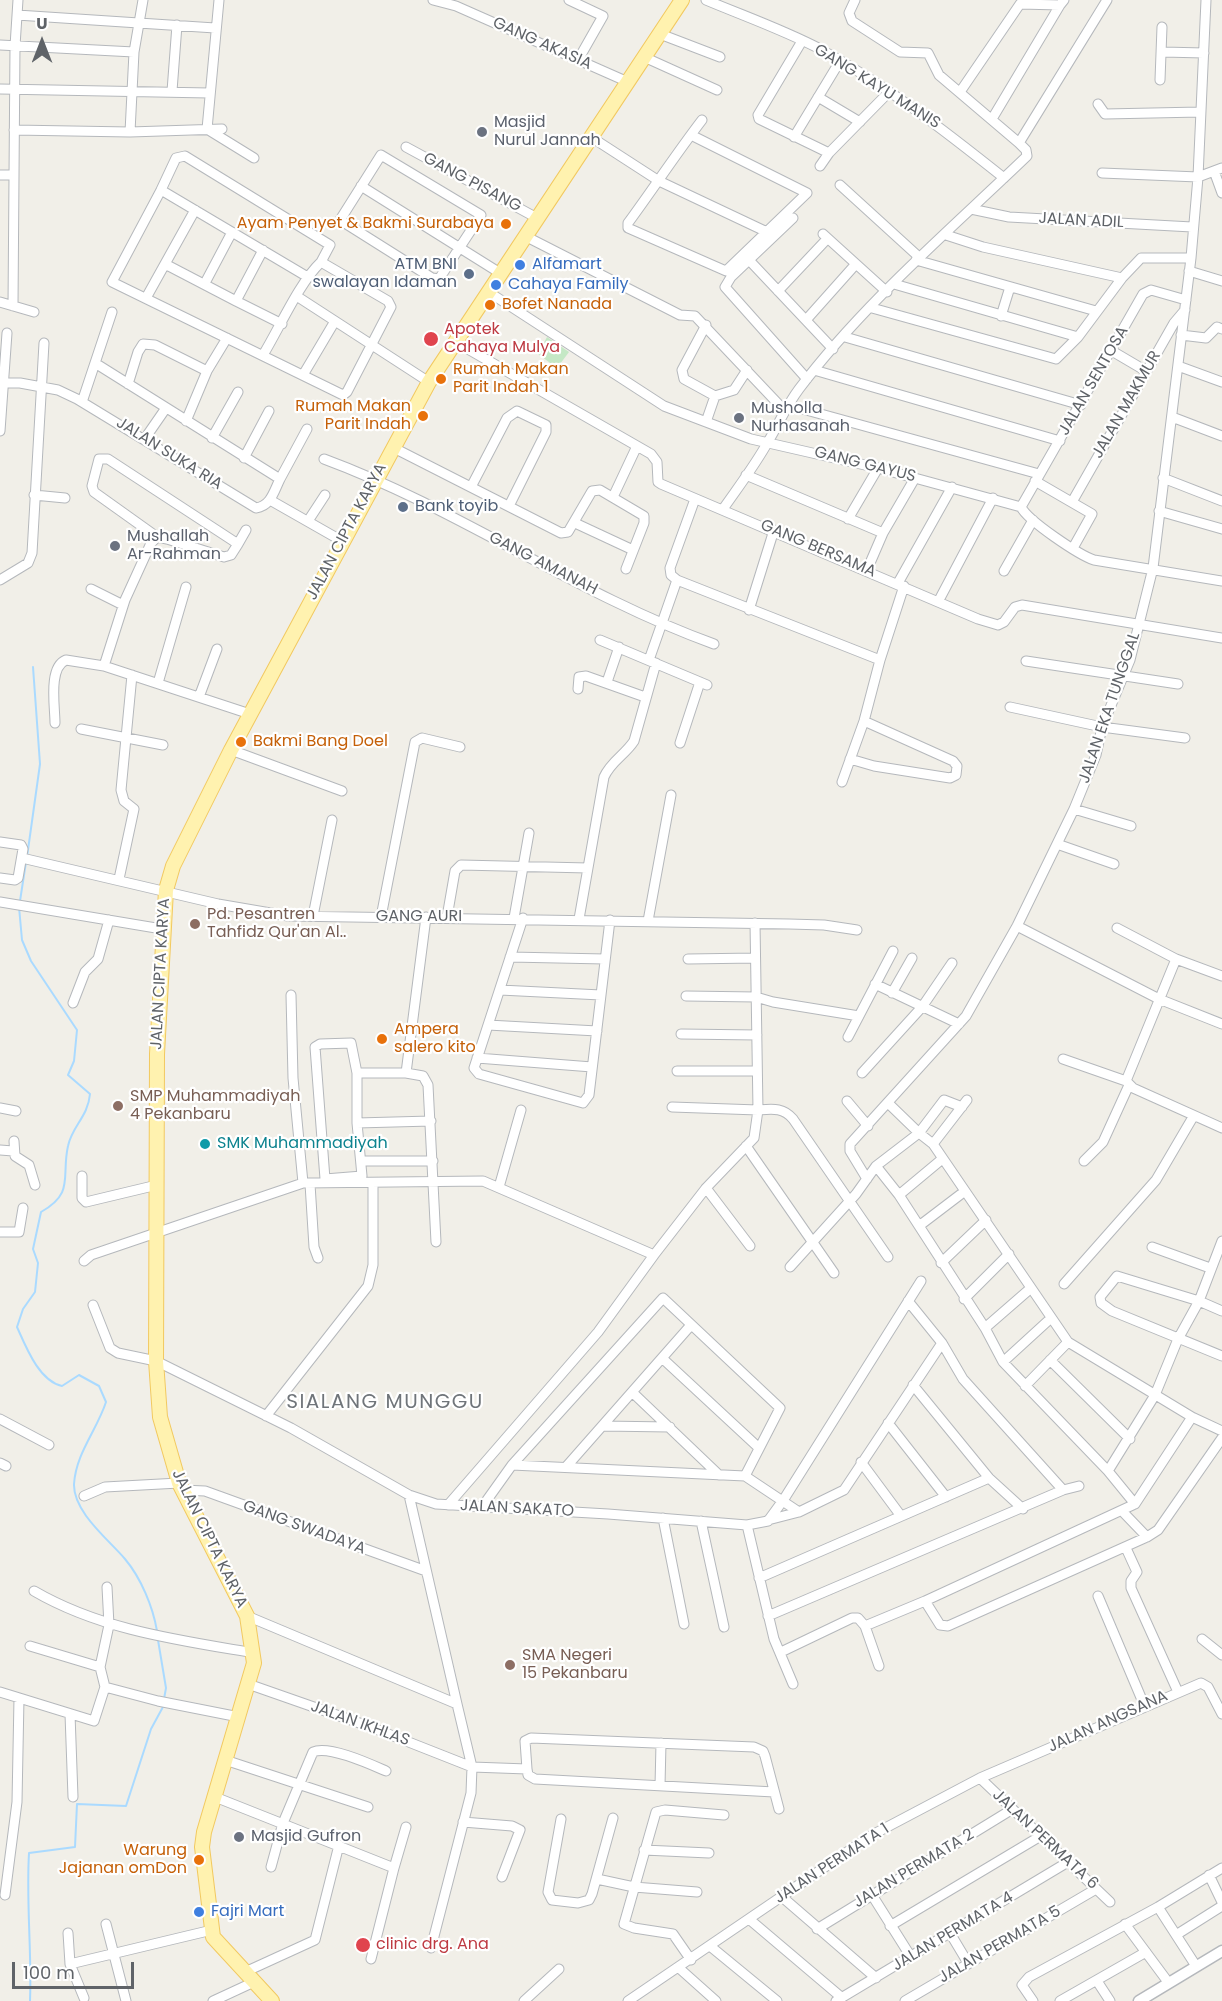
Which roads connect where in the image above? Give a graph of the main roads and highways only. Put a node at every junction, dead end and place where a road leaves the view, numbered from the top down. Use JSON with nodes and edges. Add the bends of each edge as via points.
{"nodes":[{"id":1,"x":682,"y":0,"type":"edge"},
{"id":2,"x":272,"y":2001,"type":"edge"}],
"edges":[{"from":1,"to":2,"type":"main road","name":"JALAN CIPTA KARYA","via":[[429,382],[231,750],[165,890],[157,1042],[156,1361],[160,1417],[180,1486],[247,1616],[254,1653],[248,1684],[202,1847],[216,1942]]}]}
